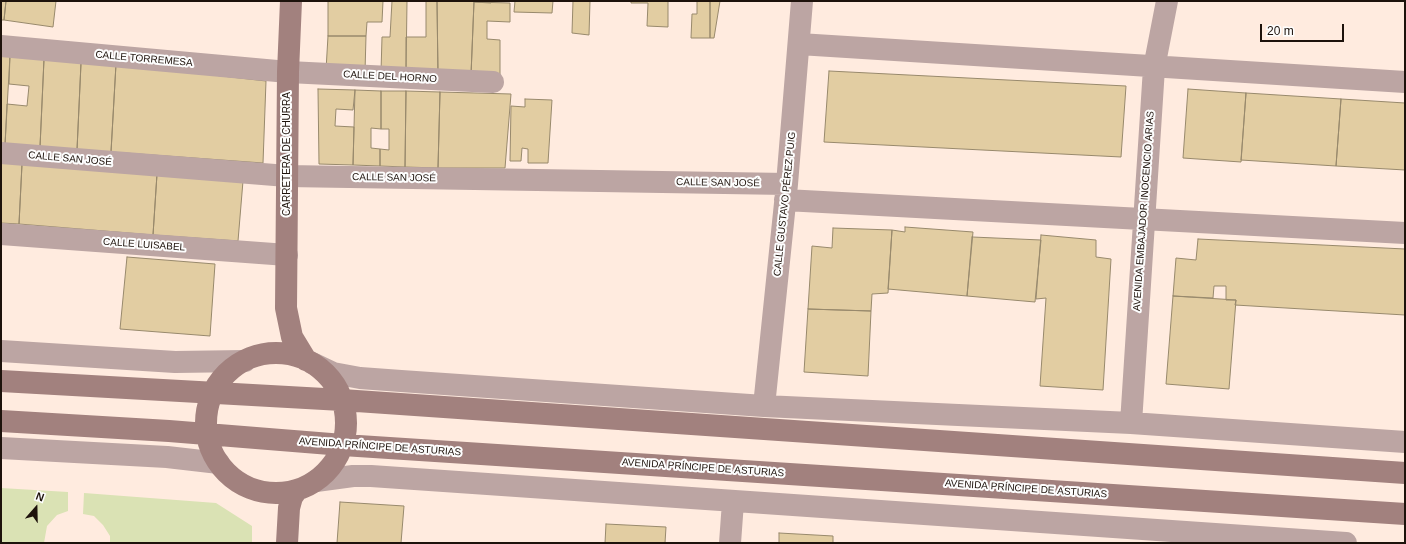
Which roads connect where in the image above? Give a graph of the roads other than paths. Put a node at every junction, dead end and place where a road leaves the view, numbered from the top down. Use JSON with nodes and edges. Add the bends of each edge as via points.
{"nodes":[{"id":1,"x":291,"y":1,"type":"edge"},
{"id":2,"x":802,"y":1,"type":"edge"},
{"id":3,"x":1167,"y":1,"type":"edge"},
{"id":4,"x":800,"y":44,"type":"junction"},
{"id":5,"x":1,"y":46,"type":"edge"},
{"id":6,"x":1154,"y":68,"type":"junction"},
{"id":7,"x":288,"y":72,"type":"junction"},
{"id":8,"x":492,"y":82,"type":"dead end"},
{"id":9,"x":1405,"y":82,"type":"edge"},
{"id":10,"x":1,"y":153,"type":"edge"},
{"id":11,"x":287,"y":176,"type":"junction"},
{"id":12,"x":786,"y":192,"type":"junction"},
{"id":13,"x":1144,"y":218,"type":"junction"},
{"id":14,"x":1405,"y":233,"type":"edge"},
{"id":15,"x":1,"y":234,"type":"edge"},
{"id":16,"x":287,"y":255,"type":"junction"},
{"id":17,"x":286,"y":308,"type":"junction"},
{"id":18,"x":1,"y":351,"type":"edge"},
{"id":19,"x":254,"y":358,"type":"junction"},
{"id":20,"x":309,"y":362,"type":"junction"},
{"id":21,"x":1,"y":381,"type":"edge"},
{"id":22,"x":213,"y":394,"type":"junction"},
{"id":23,"x":342,"y":400,"type":"junction"},
{"id":24,"x":764,"y":406,"type":"junction"},
{"id":25,"x":1,"y":421,"type":"edge"},
{"id":26,"x":1131,"y":423,"type":"junction"},
{"id":27,"x":208,"y":435,"type":"junction"},
{"id":28,"x":1405,"y":442,"type":"edge"},
{"id":29,"x":343,"y":445,"type":"junction"},
{"id":30,"x":1,"y":448,"type":"edge"},
{"id":31,"x":219,"y":463,"type":"junction"},
{"id":32,"x":1405,"y":473,"type":"edge"},
{"id":33,"x":316,"y":481,"type":"junction"},
{"id":34,"x":297,"y":490,"type":"junction"},
{"id":35,"x":260,"y":491,"type":"junction"},
{"id":36,"x":733,"y":502,"type":"junction"},
{"id":37,"x":1405,"y":514,"type":"edge"},
{"id":38,"x":288,"y":534,"type":"edge"},
{"id":39,"x":1146,"y":536,"type":"edge"},
{"id":40,"x":730,"y":543,"type":"edge"},
{"id":41,"x":1346,"y":543,"type":"edge"}],
"edges":[{"from":1,"to":7,"type":"main road","name":"CARRETERA DE CHURRA"},
{"from":2,"to":4,"type":"street","name":"CALLE GUSTAVO PÉREZ PUIG"},
{"from":3,"to":6,"type":"street","name":"AVENIDA EMBAJADOR INOCENCIO ARIAS"},
{"from":4,"to":6,"type":"street"},
{"from":4,"to":12,"type":"street","name":"CALLE GUSTAVO PÉREZ PUIG"},
{"from":5,"to":7,"type":"street","name":"CALLE TORREMESA"},
{"from":6,"to":9,"type":"street"},
{"from":6,"to":13,"type":"street","name":"AVENIDA EMBAJADOR INOCENCIO ARIAS"},
{"from":7,"to":8,"type":"street","name":"CALLE DEL HORNO"},
{"from":7,"to":11,"type":"main road","name":"CARRETERA DE CHURRA"},
{"from":10,"to":11,"type":"street","name":"CALLE SAN JOSÉ"},
{"from":11,"to":12,"type":"street","name":"CALLE SAN JOSÉ"},
{"from":11,"to":16,"type":"main road","name":"CARRETERA DE CHURRA"},
{"from":12,"to":13,"type":"street","name":"CALLE SAN JOSÉ"},
{"from":12,"to":24,"type":"street","name":"CALLE GUSTAVO PÉREZ PUIG"},
{"from":13,"to":14,"type":"street","name":"CALLE SAN JOSÉ"},
{"from":13,"to":26,"type":"street","name":"AVENIDA EMBAJADOR INOCENCIO ARIAS"},
{"from":15,"to":16,"type":"street","name":"CALLE LUISABEL"},
{"from":16,"to":17,"type":"main road","name":"CARRETERA DE CHURRA"},
{"from":17,"to":19,"type":"main road","name":"CARRETERA DE CHURRA","via":[[282,323]]},
{"from":17,"to":20,"type":"main road","name":"CARRETERA DE CHURRA","via":[[292,337]]},
{"from":18,"to":19,"type":"street","via":[[175,362]]},
{"from":19,"to":20,"type":"main road","via":[[285,354]]},
{"from":19,"to":22,"type":"main road","via":[[226,374]]},
{"from":20,"to":23,"type":"main road","via":[[327,375]]},
{"from":20,"to":24,"type":"street","via":[[333,373],[360,378]]},
{"from":21,"to":22,"type":"main road"},
{"from":22,"to":23,"type":"main road"},
{"from":22,"to":27,"type":"main road","via":[[207,414]]},
{"from":23,"to":29,"type":"main road","via":[[346,427]]},
{"from":23,"to":32,"type":"main road"},
{"from":24,"to":26,"type":"street"},
{"from":25,"to":27,"type":"main road","name":"AVENIDA PRÍNCIPE DE ASTURIAS"},
{"from":26,"to":28,"type":"street"},
{"from":27,"to":29,"type":"main road","name":"AVENIDA PRÍNCIPE DE ASTURIAS"},
{"from":27,"to":31,"type":"main road"},
{"from":29,"to":33,"type":"main road","via":[[330,469]]},
{"from":29,"to":37,"type":"main road","name":"AVENIDA PRÍNCIPE DE ASTURIAS"},
{"from":30,"to":31,"type":"street","via":[[167,457]]},
{"from":31,"to":35,"type":"main road","via":[[234,479]]},
{"from":33,"to":34,"type":"main road"},
{"from":33,"to":36,"type":"street","via":[[371,476]]},
{"from":34,"to":35,"type":"main road","via":[[275,493]]},
{"from":34,"to":38,"type":"main road","via":[[289,508]]},
{"from":35,"to":38,"type":"main road","via":[[281,510]]},
{"from":36,"to":39,"type":"street"},
{"from":36,"to":40,"type":"street"},
{"from":39,"to":41,"type":"street"}]}
